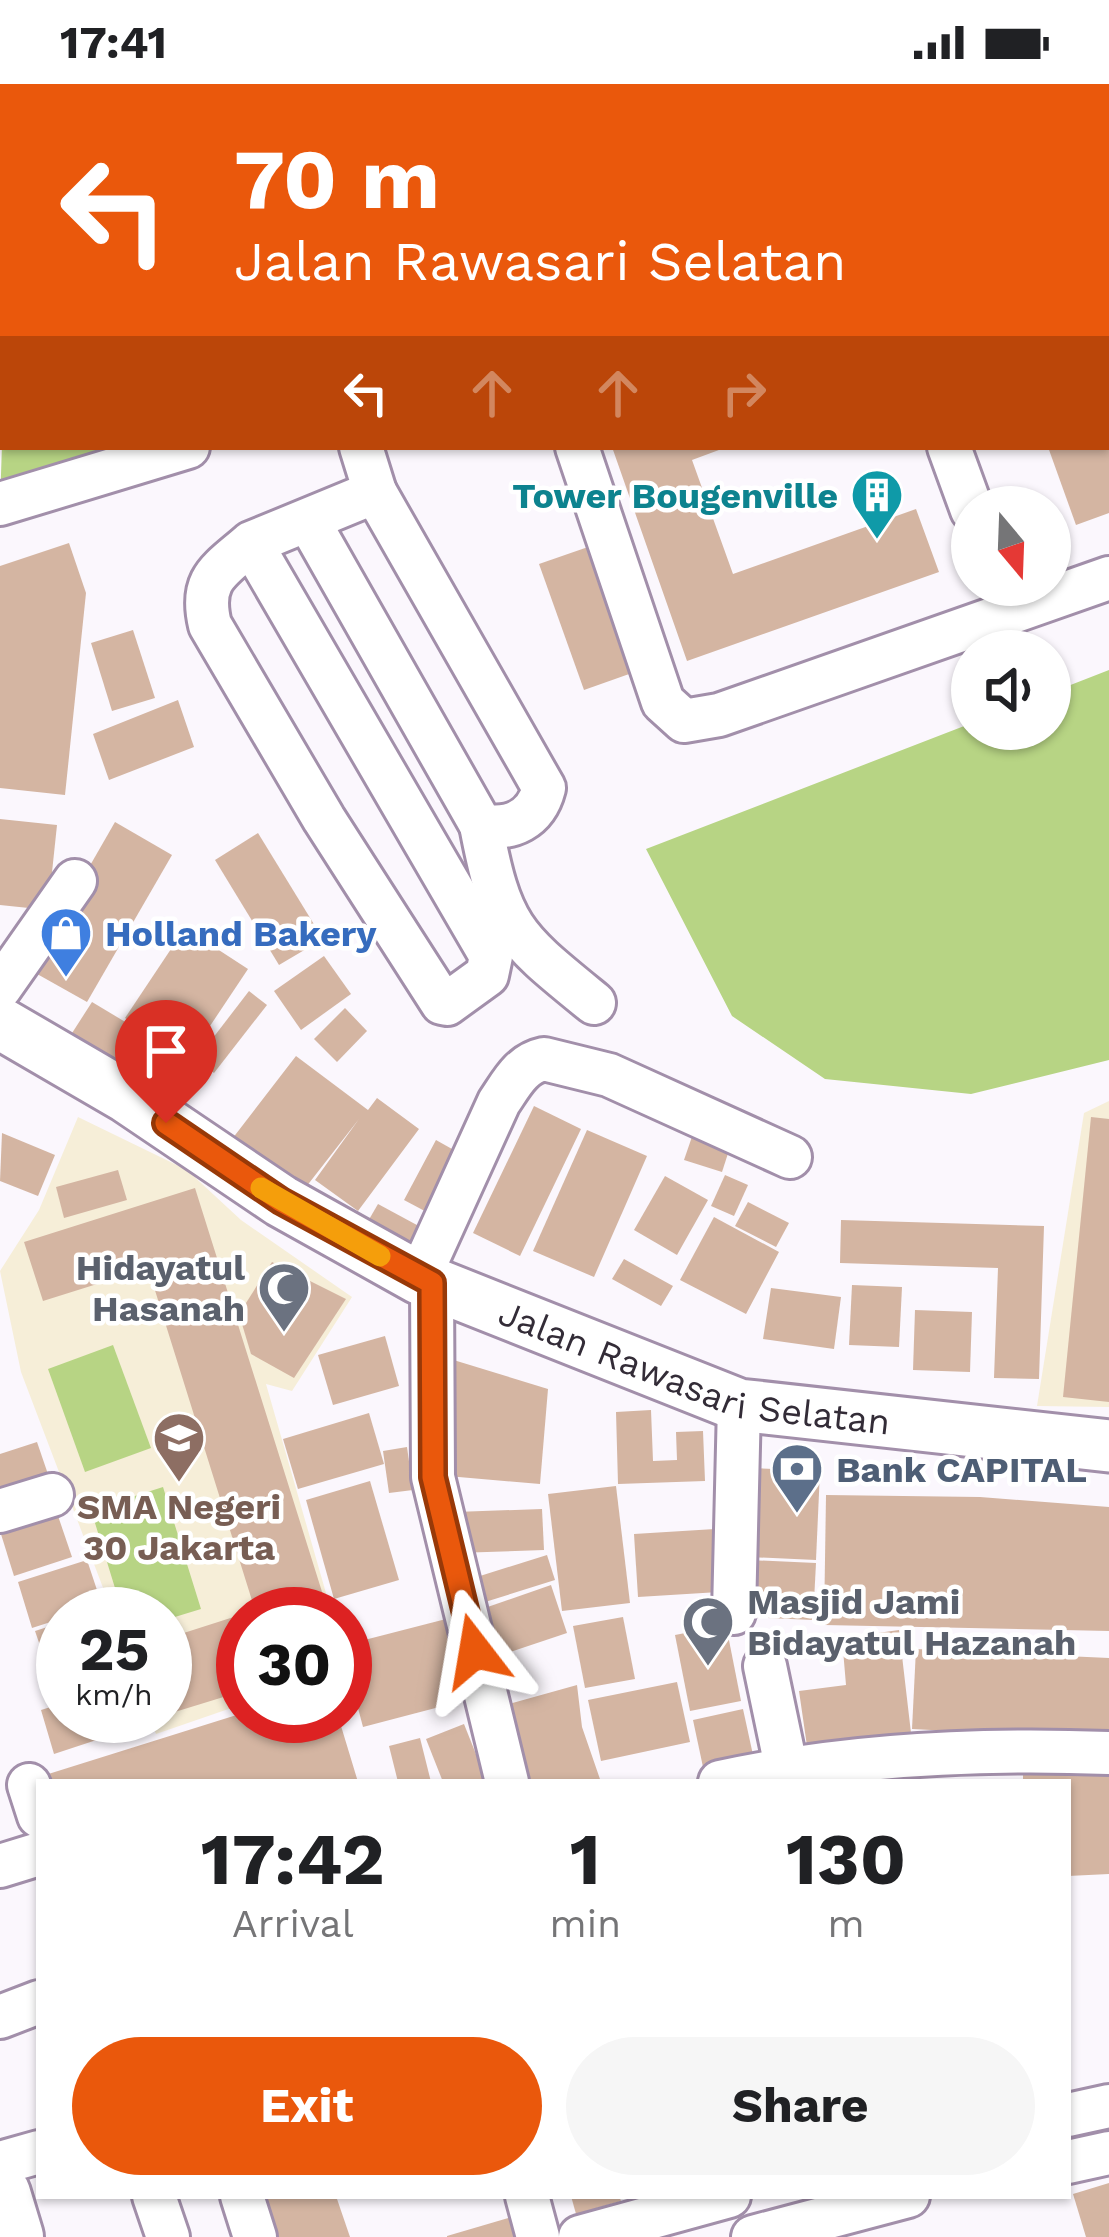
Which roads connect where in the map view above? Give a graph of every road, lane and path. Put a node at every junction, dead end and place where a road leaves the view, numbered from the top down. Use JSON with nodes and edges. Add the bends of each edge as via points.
{"nodes":[{"id":1,"x":178,"y":450,"type":"edge"},
{"id":2,"x":362,"y":450,"type":"edge"},
{"id":3,"x":578,"y":450,"type":"edge"},
{"id":4,"x":951,"y":450,"type":"edge"},
{"id":5,"x":964,"y":486,"type":"edge"},
{"id":6,"x":375,"y":492,"type":"junction"},
{"id":7,"x":0,"y":504,"type":"edge"},
{"id":8,"x":309,"y":522,"type":"junction"},
{"id":9,"x":251,"y":542,"type":"junction"},
{"id":10,"x":1109,"y":578,"type":"edge"},
{"id":11,"x":1071,"y":586,"type":"edge"},
{"id":12,"x":987,"y":606,"type":"edge"},
{"id":13,"x":481,"y":825,"type":"junction"},
{"id":14,"x":75,"y":880,"type":"dead end"},
{"id":15,"x":0,"y":988,"type":"edge"},
{"id":16,"x":594,"y":1003,"type":"dead end"},
{"id":17,"x":0,"y":1023,"type":"edge"},
{"id":18,"x":790,"y":1157,"type":"dead end"},
{"id":19,"x":425,"y":1281,"type":"junction"},
{"id":20,"x":739,"y":1405,"type":"junction"},
{"id":21,"x":1109,"y":1446,"type":"edge"},
{"id":22,"x":52,"y":1495,"type":"dead end"},
{"id":23,"x":0,"y":1510,"type":"edge"},
{"id":24,"x":734,"y":1613,"type":"dead end"},
{"id":25,"x":765,"y":1666,"type":"dead end"},
{"id":26,"x":1109,"y":1753,"type":"edge"},
{"id":27,"x":787,"y":1771,"type":"junction"},
{"id":28,"x":506,"y":1779,"type":"edge"},
{"id":29,"x":739,"y":1779,"type":"edge"},
{"id":30,"x":36,"y":1854,"type":"edge"},
{"id":31,"x":0,"y":1866,"type":"edge"},
{"id":32,"x":36,"y":1979,"type":"edge"},
{"id":33,"x":0,"y":1991,"type":"edge"},
{"id":34,"x":36,"y":2003,"type":"edge"},
{"id":35,"x":0,"y":2017,"type":"edge"},
{"id":36,"x":1109,"y":2106,"type":"edge"},
{"id":37,"x":1071,"y":2114,"type":"edge"},
{"id":38,"x":36,"y":2153,"type":"edge"},
{"id":39,"x":1109,"y":2153,"type":"edge"},
{"id":40,"x":1071,"y":2161,"type":"edge"},
{"id":41,"x":0,"y":2163,"type":"edge"},
{"id":42,"x":0,"y":2194,"type":"edge"},
{"id":43,"x":155,"y":2199,"type":"edge"},
{"id":44,"x":243,"y":2199,"type":"edge"},
{"id":45,"x":528,"y":2199,"type":"edge"},
{"id":46,"x":718,"y":2199,"type":"edge"},
{"id":47,"x":899,"y":2199,"type":"edge"},
{"id":48,"x":855,"y":2214,"type":"edge"},
{"id":49,"x":13,"y":2237,"type":"edge"},
{"id":50,"x":168,"y":2237,"type":"edge"},
{"id":51,"x":255,"y":2237,"type":"edge"},
{"id":52,"x":538,"y":2237,"type":"edge"},
{"id":53,"x":580,"y":2237,"type":"edge"},
{"id":54,"x":753,"y":2237,"type":"edge"}],
"edges":[{"from":1,"to":7,"type":"street"},
{"from":2,"to":6,"type":"street"},
{"from":3,"to":12,"type":"street","via":[[663,702],[684,721],[718,715]]},
{"from":4,"to":5,"type":"street"},
{"from":6,"to":8,"type":"street"},
{"from":6,"to":13,"type":"street","via":[[544,788],[529,817],[500,829]]},
{"from":8,"to":9,"type":"street"},
{"from":8,"to":13,"type":"street"},
{"from":9,"to":9,"type":"street","via":[[491,956],[487,975],[447,1004],[323,819],[210,625],[203,598]]},
{"from":10,"to":11,"type":"street"},
{"from":13,"to":16,"type":"street","via":[[511,927]]},
{"from":14,"to":15,"type":"street"},
{"from":17,"to":19,"type":"main road","name":"Jalan Rawasari Selatan","via":[[281,1201]]},
{"from":18,"to":19,"type":"street","via":[[609,1075],[534,1061],[499,1102]]},
{"from":19,"to":20,"type":"main road","name":"Jalan Rawasari Selatan"},
{"from":19,"to":28,"type":"street","via":[[433,1477]]},
{"from":20,"to":21,"type":"main road","name":"Jalan Rawasari Selatan"},
{"from":20,"to":24,"type":"street"},
{"from":22,"to":23,"type":"street"},
{"from":25,"to":27,"type":"street"},
{"from":26,"to":27,"type":"street","via":[[993,1749]]},
{"from":27,"to":29,"type":"street"},
{"from":30,"to":31,"type":"street"},
{"from":32,"to":33,"type":"street"},
{"from":34,"to":35,"type":"street"},
{"from":36,"to":37,"type":"street"},
{"from":38,"to":41,"type":"street"},
{"from":39,"to":40,"type":"street"},
{"from":42,"to":49,"type":"highway"},
{"from":43,"to":50,"type":"street"},
{"from":44,"to":51,"type":"street"},
{"from":45,"to":52,"type":"street"},
{"from":46,"to":53,"type":"street"},
{"from":47,"to":48,"type":"street"},
{"from":48,"to":54,"type":"street"}]}
